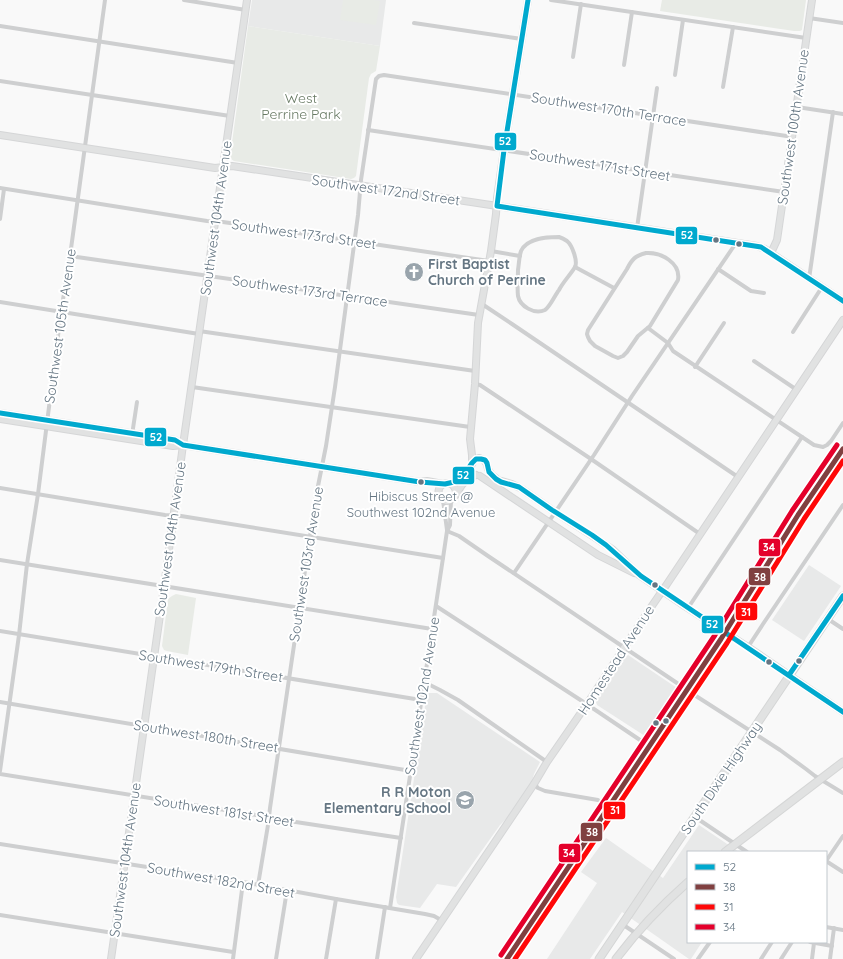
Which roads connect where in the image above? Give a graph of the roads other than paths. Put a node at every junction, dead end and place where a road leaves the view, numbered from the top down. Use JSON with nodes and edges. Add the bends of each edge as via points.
{"nodes":[{"id":1,"x":105,"y":0,"type":"edge"},
{"id":2,"x":184,"y":0,"type":"edge"},
{"id":3,"x":247,"y":0,"type":"edge"},
{"id":4,"x":528,"y":0,"type":"edge"},
{"id":5,"x":551,"y":0,"type":"edge"},
{"id":6,"x":812,"y":0,"type":"edge"},
{"id":7,"x":581,"y":4,"type":"junction"},
{"id":8,"x":246,"y":10,"type":"junction"},
{"id":9,"x":632,"y":12,"type":"junction"},
{"id":10,"x":809,"y":18,"type":"junction"},
{"id":11,"x":683,"y":20,"type":"junction"},
{"id":12,"x":414,"y":23,"type":"dead end"},
{"id":13,"x":843,"y":23,"type":"edge"},
{"id":14,"x":0,"y":26,"type":"edge"},
{"id":15,"x":733,"y":27,"type":"junction"},
{"id":16,"x":806,"y":38,"type":"junction"},
{"id":17,"x":522,"y":39,"type":"junction"},
{"id":18,"x":99,"y":42,"type":"junction"},
{"id":19,"x":573,"y":57,"type":"dead end"},
{"id":20,"x":238,"y":63,"type":"junction"},
{"id":21,"x":624,"y":65,"type":"dead end"},
{"id":22,"x":674,"y":75,"type":"dead end"},
{"id":23,"x":378,"y":77,"type":"joint"},
{"id":24,"x":0,"y":81,"type":"edge"},
{"id":25,"x":723,"y":87,"type":"dead end"},
{"id":26,"x":657,"y":88,"type":"dead end"},
{"id":27,"x":513,"y":94,"type":"junction"},
{"id":28,"x":92,"y":95,"type":"junction"},
{"id":29,"x":797,"y":107,"type":"junction"},
{"id":30,"x":833,"y":112,"type":"junction"},
{"id":31,"x":843,"y":114,"type":"edge"},
{"id":32,"x":230,"y":116,"type":"junction"},
{"id":33,"x":653,"y":116,"type":"junction"},
{"id":34,"x":368,"y":130,"type":"junction"},
{"id":35,"x":0,"y":135,"type":"edge"},
{"id":36,"x":792,"y":137,"type":"junction"},
{"id":37,"x":85,"y":148,"type":"junction"},
{"id":38,"x":504,"y":150,"type":"junction"},
{"id":39,"x":223,"y":167,"type":"junction"},
{"id":40,"x":645,"y":171,"type":"junction"},
{"id":41,"x":360,"y":186,"type":"junction"},
{"id":42,"x":2,"y":189,"type":"edge"},
{"id":43,"x":784,"y":192,"type":"junction"},
{"id":44,"x":77,"y":201,"type":"junction"},
{"id":45,"x":497,"y":206,"type":"junction"},
{"id":46,"x":0,"y":219,"type":"edge"},
{"id":47,"x":215,"y":222,"type":"junction"},
{"id":48,"x":637,"y":228,"type":"junction"},
{"id":49,"x":354,"y":241,"type":"junction"},
{"id":50,"x":736,"y":243,"type":"junction"},
{"id":51,"x":491,"y":251,"type":"junction"},
{"id":52,"x":771,"y":252,"type":"junction"},
{"id":53,"x":70,"y":256,"type":"junction"},
{"id":54,"x":520,"y":256,"type":"junction"},
{"id":55,"x":489,"y":261,"type":"junction"},
{"id":56,"x":575,"y":267,"type":"junction"},
{"id":57,"x":718,"y":269,"type":"junction"},
{"id":58,"x":207,"y":277,"type":"junction"},
{"id":59,"x":809,"y":279,"type":"junction"},
{"id":60,"x":614,"y":288,"type":"junction"},
{"id":61,"x":822,"y":288,"type":"junction"},
{"id":62,"x":764,"y":293,"type":"dead end"},
{"id":63,"x":347,"y":296,"type":"junction"},
{"id":64,"x":843,"y":301,"type":"edge"},
{"id":65,"x":0,"y":302,"type":"edge"},
{"id":66,"x":482,"y":304,"type":"junction"},
{"id":67,"x":61,"y":312,"type":"junction"},
{"id":68,"x":479,"y":315,"type":"junction"},
{"id":69,"x":843,"y":320,"type":"edge"},
{"id":70,"x":724,"y":323,"type":"dead end"},
{"id":71,"x":648,"y":328,"type":"junction"},
{"id":72,"x":793,"y":332,"type":"dead end"},
{"id":73,"x":199,"y":333,"type":"junction"},
{"id":74,"x":668,"y":343,"type":"junction"},
{"id":75,"x":339,"y":351,"type":"junction"},
{"id":76,"x":754,"y":361,"type":"dead end"},
{"id":77,"x":695,"y":367,"type":"junction"},
{"id":78,"x":475,"y":371,"type":"junction"},
{"id":79,"x":475,"y":384,"type":"junction"},
{"id":80,"x":192,"y":387,"type":"junction"},
{"id":81,"x":797,"y":390,"type":"junction"},
{"id":82,"x":137,"y":402,"type":"dead end"},
{"id":83,"x":628,"y":402,"type":"junction"},
{"id":84,"x":332,"y":407,"type":"junction"},
{"id":85,"x":0,"y":413,"type":"edge"},
{"id":86,"x":0,"y":419,"type":"edge"},
{"id":87,"x":776,"y":420,"type":"junction"},
{"id":88,"x":47,"y":423,"type":"junction"},
{"id":89,"x":843,"y":423,"type":"edge"},
{"id":90,"x":471,"y":430,"type":"junction"},
{"id":91,"x":132,"y":436,"type":"junction"},
{"id":92,"x":802,"y":437,"type":"junction"},
{"id":93,"x":183,"y":445,"type":"junction"},
{"id":94,"x":481,"y":459,"type":"junction"},
{"id":95,"x":591,"y":459,"type":"junction"},
{"id":96,"x":471,"y":464,"type":"junction"},
{"id":97,"x":322,"y":467,"type":"junction"},
{"id":98,"x":488,"y":469,"type":"junction"},
{"id":99,"x":478,"y":475,"type":"junction"},
{"id":100,"x":738,"y":477,"type":"junction"},
{"id":101,"x":420,"y":482,"type":"junction"},
{"id":102,"x":443,"y":484,"type":"junction"},
{"id":103,"x":451,"y":484,"type":"junction"},
{"id":104,"x":0,"y":488,"type":"edge"},
{"id":105,"x":438,"y":492,"type":"junction"},
{"id":106,"x":38,"y":494,"type":"junction"},
{"id":107,"x":456,"y":494,"type":"junction"},
{"id":108,"x":443,"y":500,"type":"junction"},
{"id":109,"x":451,"y":500,"type":"junction"},
{"id":110,"x":843,"y":505,"type":"edge"},
{"id":111,"x":555,"y":512,"type":"junction"},
{"id":112,"x":174,"y":516,"type":"junction"},
{"id":113,"x":548,"y":521,"type":"junction"},
{"id":114,"x":447,"y":531,"type":"junction"},
{"id":115,"x":700,"y":534,"type":"junction"},
{"id":116,"x":310,"y":537,"type":"junction"},
{"id":117,"x":443,"y":558,"type":"junction"},
{"id":118,"x":0,"y":560,"type":"edge"},
{"id":119,"x":27,"y":564,"type":"junction"},
{"id":120,"x":514,"y":573,"type":"junction"},
{"id":121,"x":639,"y":575,"type":"junction"},
{"id":122,"x":164,"y":587,"type":"junction"},
{"id":123,"x":662,"y":591,"type":"junction"},
{"id":124,"x":843,"y":596,"type":"edge"},
{"id":125,"x":436,"y":606,"type":"junction"},
{"id":126,"x":299,"y":608,"type":"junction"},
{"id":127,"x":688,"y":608,"type":"junction"},
{"id":128,"x":828,"y":619,"type":"junction"},
{"id":129,"x":432,"y":629,"type":"junction"},
{"id":130,"x":843,"y":629,"type":"edge"},
{"id":131,"x":0,"y":631,"type":"edge"},
{"id":132,"x":19,"y":634,"type":"junction"},
{"id":133,"x":624,"y":647,"type":"junction"},
{"id":134,"x":748,"y":647,"type":"junction"},
{"id":135,"x":154,"y":656,"type":"junction"},
{"id":136,"x":789,"y":676,"type":"junction"},
{"id":137,"x":288,"y":678,"type":"junction"},
{"id":138,"x":424,"y":682,"type":"junction"},
{"id":139,"x":677,"y":682,"type":"dead end"},
{"id":140,"x":696,"y":696,"type":"dead end"},
{"id":141,"x":421,"y":700,"type":"junction"},
{"id":142,"x":0,"y":702,"type":"edge"},
{"id":143,"x":9,"y":704,"type":"junction"},
{"id":144,"x":587,"y":704,"type":"junction"},
{"id":145,"x":843,"y":712,"type":"edge"},
{"id":146,"x":144,"y":726,"type":"junction"},
{"id":147,"x":752,"y":732,"type":"junction"},
{"id":148,"x":640,"y":740,"type":"dead end"},
{"id":149,"x":279,"y":749,"type":"junction"},
{"id":150,"x":547,"y":762,"type":"junction"},
{"id":151,"x":843,"y":762,"type":"edge"},
{"id":152,"x":411,"y":771,"type":"junction"},
{"id":153,"x":0,"y":772,"type":"edge"},
{"id":154,"x":821,"y":779,"type":"junction"},
{"id":155,"x":534,"y":784,"type":"junction"},
{"id":156,"x":843,"y":793,"type":"edge"},
{"id":157,"x":134,"y":796,"type":"junction"},
{"id":158,"x":598,"y":800,"type":"dead end"},
{"id":159,"x":695,"y":817,"type":"junction"},
{"id":160,"x":269,"y":818,"type":"junction"},
{"id":161,"x":843,"y":836,"type":"edge"},
{"id":162,"x":401,"y":838,"type":"junction"},
{"id":163,"x":0,"y":844,"type":"edge"},
{"id":164,"x":735,"y":844,"type":"junction"},
{"id":165,"x":726,"y":851,"type":"edge"},
{"id":166,"x":746,"y":851,"type":"edge"},
{"id":167,"x":827,"y":860,"type":"edge"},
{"id":168,"x":827,"y":862,"type":"edge"},
{"id":169,"x":125,"y":863,"type":"junction"},
{"id":170,"x":843,"y":872,"type":"edge"},
{"id":171,"x":243,"y":882,"type":"junction"},
{"id":172,"x":687,"y":883,"type":"edge"},
{"id":173,"x":258,"y":885,"type":"junction"},
{"id":174,"x":287,"y":890,"type":"junction"},
{"id":175,"x":336,"y":899,"type":"junction"},
{"id":176,"x":385,"y":907,"type":"junction"},
{"id":177,"x":390,"y":908,"type":"junction"},
{"id":178,"x":0,"y":914,"type":"edge"},
{"id":179,"x":442,"y":920,"type":"junction"},
{"id":180,"x":622,"y":924,"type":"junction"},
{"id":181,"x":827,"y":927,"type":"edge"},
{"id":182,"x":834,"y":928,"type":"junction"},
{"id":183,"x":843,"y":930,"type":"edge"},
{"id":184,"x":115,"y":933,"type":"junction"},
{"id":185,"x":636,"y":934,"type":"junction"},
{"id":186,"x":709,"y":943,"type":"edge"},
{"id":187,"x":771,"y":943,"type":"edge"},
{"id":188,"x":791,"y":943,"type":"edge"},
{"id":189,"x":812,"y":943,"type":"edge"},
{"id":190,"x":817,"y":943,"type":"edge"},
{"id":191,"x":832,"y":946,"type":"junction"},
{"id":192,"x":233,"y":952,"type":"junction"},
{"id":193,"x":600,"y":958,"type":"edge"},
{"id":194,"x":112,"y":959,"type":"edge"},
{"id":195,"x":232,"y":959,"type":"edge"},
{"id":196,"x":276,"y":959,"type":"edge"},
{"id":197,"x":326,"y":959,"type":"edge"},
{"id":198,"x":376,"y":959,"type":"edge"},
{"id":199,"x":416,"y":959,"type":"edge"},
{"id":200,"x":616,"y":959,"type":"edge"},
{"id":201,"x":674,"y":959,"type":"edge"},
{"id":202,"x":698,"y":959,"type":"edge"},
{"id":203,"x":761,"y":959,"type":"edge"},
{"id":204,"x":781,"y":959,"type":"edge"},
{"id":205,"x":812,"y":959,"type":"edge"},
{"id":206,"x":830,"y":959,"type":"edge"}],
"edges":[{"from":1,"to":18,"type":"street","name":"Southwest 105th Avenue"},
{"from":2,"to":8,"type":"street"},
{"from":3,"to":8,"type":"street","name":"Southwest 104th Avenue"},
{"from":4,"to":17,"type":"street"},
{"from":5,"to":7,"type":"street"},
{"from":6,"to":10,"type":"street","name":"Southwest 100th Avenue"},
{"from":7,"to":9,"type":"street"},
{"from":7,"to":19,"type":"street"},
{"from":8,"to":20,"type":"street","name":"Southwest 104th Avenue"},
{"from":9,"to":11,"type":"street"},
{"from":9,"to":21,"type":"street"},
{"from":10,"to":13,"type":"street"},
{"from":10,"to":16,"type":"street","name":"Southwest 100th Avenue"},
{"from":11,"to":15,"type":"street"},
{"from":11,"to":22,"type":"street"},
{"from":12,"to":17,"type":"street"},
{"from":14,"to":18,"type":"street"},
{"from":15,"to":16,"type":"street"},
{"from":15,"to":25,"type":"street"},
{"from":16,"to":29,"type":"street","name":"Southwest 100th Avenue"},
{"from":17,"to":27,"type":"street"},
{"from":18,"to":20,"type":"street"},
{"from":18,"to":28,"type":"street","name":"Southwest 105th Avenue"},
{"from":20,"to":32,"type":"street","name":"Southwest 104th Avenue"},
{"from":23,"to":27,"type":"street","name":"Southwest 170th Terrace","via":[[384,75]]},
{"from":23,"to":34,"type":"street","name":"Southwest 103rd Avenue","via":[[375,82]]},
{"from":24,"to":28,"type":"street"},
{"from":26,"to":33,"type":"street"},
{"from":27,"to":33,"type":"street","name":"Southwest 170th Terrace"},
{"from":27,"to":38,"type":"street"},
{"from":28,"to":32,"type":"street"},
{"from":28,"to":37,"type":"street","name":"Southwest 105th Avenue"},
{"from":29,"to":30,"type":"street"},
{"from":29,"to":36,"type":"street","name":"Southwest 100th Avenue"},
{"from":30,"to":31,"type":"street"},
{"from":30,"to":59,"type":"street"},
{"from":32,"to":39,"type":"street","name":"Southwest 104th Avenue"},
{"from":33,"to":36,"type":"street","name":"Southwest 170th Terrace"},
{"from":33,"to":40,"type":"street"},
{"from":34,"to":38,"type":"street","name":"Southwest 171st Street"},
{"from":34,"to":41,"type":"street","name":"Southwest 103rd Avenue"},
{"from":35,"to":37,"type":"street","name":"Southwest 172nd Street"},
{"from":36,"to":43,"type":"street","name":"Southwest 100th Avenue"},
{"from":37,"to":39,"type":"street","name":"Southwest 172nd Street","via":[[215,168]]},
{"from":37,"to":44,"type":"street","name":"Southwest 105th Avenue"},
{"from":38,"to":40,"type":"street","name":"Southwest 171st Street"},
{"from":38,"to":45,"type":"street"},
{"from":39,"to":41,"type":"street","name":"Southwest 172nd Street","via":[[232,166]]},
{"from":39,"to":47,"type":"street","name":"Southwest 104th Avenue"},
{"from":40,"to":43,"type":"street","name":"Southwest 171st Street"},
{"from":40,"to":48,"type":"street"},
{"from":41,"to":45,"type":"street","name":"Southwest 172nd Street"},
{"from":41,"to":49,"type":"street","name":"Southwest 103rd Avenue"},
{"from":42,"to":44,"type":"street","name":"Southwest 173rd Street"},
{"from":42,"to":46,"type":"street"},
{"from":43,"to":52,"type":"street","name":"Southwest 100th Avenue","via":[[777,240]]},
{"from":44,"to":47,"type":"street","name":"Southwest 173rd Street"},
{"from":44,"to":53,"type":"street","name":"Southwest 105th Avenue"},
{"from":45,"to":48,"type":"street","name":"Southwest 172nd Street"},
{"from":45,"to":51,"type":"street"},
{"from":47,"to":49,"type":"street","name":"Southwest 173rd Street"},
{"from":47,"to":58,"type":"street","name":"Southwest 104th Avenue"},
{"from":48,"to":50,"type":"street","name":"Southwest 172nd Street"},
{"from":49,"to":55,"type":"street","name":"Southwest 173rd Street"},
{"from":49,"to":63,"type":"street","name":"Southwest 103rd Avenue"},
{"from":50,"to":52,"type":"street","name":"Southwest 172nd Street","via":[[761,247]]},
{"from":50,"to":57,"type":"street"},
{"from":51,"to":54,"type":"street"},
{"from":51,"to":55,"type":"street"},
{"from":52,"to":59,"type":"street","name":"Southwest 172nd Street"},
{"from":53,"to":58,"type":"street","name":"Southwest 173rd Terrace"},
{"from":53,"to":67,"type":"street","name":"Southwest 105th Avenue"},
{"from":54,"to":56,"type":"street","via":[[523,248],[534,240],[561,238],[571,246],[576,261]]},
{"from":54,"to":56,"type":"street","via":[[518,299],[524,306],[539,311],[546,309]]},
{"from":55,"to":66,"type":"street"},
{"from":56,"to":60,"type":"street"},
{"from":57,"to":62,"type":"street","via":[[752,291]]},
{"from":57,"to":74,"type":"street"},
{"from":58,"to":63,"type":"street","name":"Southwest 173rd Terrace"},
{"from":58,"to":73,"type":"street","name":"Southwest 104th Avenue"},
{"from":59,"to":61,"type":"street","name":"Southwest 172nd Street"},
{"from":60,"to":71,"type":"street","via":[[590,327],[587,334],[590,341],[607,354],[618,358],[625,355],[638,336]]},
{"from":60,"to":71,"type":"street","via":[[631,261],[640,255],[658,254],[672,262],[678,273],[678,280]]},
{"from":61,"to":64,"type":"street","name":"Southwest 172nd Street"},
{"from":61,"to":72,"type":"street"},
{"from":63,"to":68,"type":"street","name":"Southwest 173rd Terrace"},
{"from":63,"to":75,"type":"street","name":"Southwest 103rd Avenue"},
{"from":65,"to":67,"type":"street"},
{"from":66,"to":68,"type":"street"},
{"from":66,"to":83,"type":"street"},
{"from":67,"to":73,"type":"street"},
{"from":67,"to":88,"type":"street","name":"Southwest 105th Avenue"},
{"from":68,"to":78,"type":"street"},
{"from":69,"to":81,"type":"street","name":"Homestead Avenue"},
{"from":70,"to":77,"type":"street"},
{"from":71,"to":74,"type":"street"},
{"from":73,"to":75,"type":"street"},
{"from":73,"to":80,"type":"street","name":"Southwest 104th Avenue"},
{"from":74,"to":77,"type":"street","via":[[673,351]]},
{"from":74,"to":83,"type":"street"},
{"from":75,"to":78,"type":"street"},
{"from":75,"to":84,"type":"street","name":"Southwest 103rd Avenue"},
{"from":76,"to":81,"type":"street"},
{"from":77,"to":87,"type":"street"},
{"from":78,"to":79,"type":"street"},
{"from":79,"to":90,"type":"street"},
{"from":79,"to":95,"type":"street"},
{"from":80,"to":84,"type":"street"},
{"from":80,"to":93,"type":"street","name":"Southwest 104th Avenue"},
{"from":81,"to":87,"type":"street","name":"Homestead Avenue"},
{"from":82,"to":91,"type":"street"},
{"from":83,"to":95,"type":"street"},
{"from":83,"to":100,"type":"street"},
{"from":84,"to":90,"type":"street"},
{"from":84,"to":97,"type":"street","name":"Southwest 103rd Avenue"},
{"from":85,"to":88,"type":"street"},
{"from":86,"to":88,"type":"street"},
{"from":87,"to":92,"type":"street"},
{"from":87,"to":100,"type":"street","name":"Homestead Avenue"},
{"from":88,"to":91,"type":"street"},
{"from":88,"to":106,"type":"street","name":"Southwest 105th Avenue"},
{"from":89,"to":92,"type":"street","via":[[831,441],[823,447],[814,445]]},
{"from":90,"to":94,"type":"street","via":[[476,453]]},
{"from":90,"to":96,"type":"street"},
{"from":91,"to":93,"type":"street","via":[[175,440]]},
{"from":92,"to":127,"type":"street"},
{"from":93,"to":97,"type":"street"},
{"from":93,"to":112,"type":"street","name":"Southwest 104th Avenue"},
{"from":94,"to":96,"type":"street","via":[[476,459]]},
{"from":94,"to":98,"type":"street","via":[[487,464]]},
{"from":95,"to":111,"type":"street"},
{"from":95,"to":115,"type":"street"},
{"from":96,"to":99,"type":"street","via":[[472,471]]},
{"from":96,"to":103,"type":"street","via":[[464,476]]},
{"from":97,"to":101,"type":"street"},
{"from":97,"to":116,"type":"street","name":"Southwest 103rd Avenue"},
{"from":98,"to":99,"type":"street","via":[[485,474]]},
{"from":98,"to":111,"type":"street","via":[[498,480],[522,489]]},
{"from":99,"to":107,"type":"street","via":[[465,481]]},
{"from":99,"to":113,"type":"street"},
{"from":100,"to":115,"type":"street","name":"Homestead Avenue"},
{"from":101,"to":102,"type":"street"},
{"from":101,"to":105,"type":"street"},
{"from":102,"to":103,"type":"street"},
{"from":102,"to":105,"type":"street"},
{"from":103,"to":107,"type":"street"},
{"from":104,"to":106,"type":"street"},
{"from":105,"to":108,"type":"street"},
{"from":106,"to":112,"type":"street"},
{"from":106,"to":119,"type":"street","name":"Southwest 105th Avenue"},
{"from":107,"to":109,"type":"street"},
{"from":108,"to":109,"type":"street"},
{"from":108,"to":114,"type":"street","name":"Southwest 102nd Avenue"},
{"from":109,"to":114,"type":"street","name":"Southwest 102nd Avenue","via":[[450,525]]},
{"from":110,"to":134,"type":"street"},
{"from":111,"to":113,"type":"street"},
{"from":111,"to":121,"type":"street","via":[[612,549]]},
{"from":112,"to":116,"type":"street"},
{"from":112,"to":122,"type":"street","name":"Southwest 104th Avenue"},
{"from":113,"to":120,"type":"street"},
{"from":113,"to":121,"type":"street","via":[[608,561]]},
{"from":114,"to":117,"type":"street","name":"Southwest 102nd Avenue"},
{"from":114,"to":120,"type":"street","via":[[459,536]]},
{"from":115,"to":123,"type":"street","name":"Homestead Avenue"},
{"from":116,"to":117,"type":"street"},
{"from":116,"to":126,"type":"street","name":"Southwest 103rd Avenue"},
{"from":117,"to":125,"type":"street","name":"Southwest 102nd Avenue"},
{"from":118,"to":119,"type":"street"},
{"from":119,"to":122,"type":"street"},
{"from":119,"to":132,"type":"street","name":"Southwest 105th Avenue"},
{"from":120,"to":133,"type":"street"},
{"from":121,"to":123,"type":"street"},
{"from":122,"to":126,"type":"street"},
{"from":122,"to":135,"type":"street","name":"Southwest 104th Avenue"},
{"from":123,"to":127,"type":"street"},
{"from":123,"to":133,"type":"street","name":"Homestead Avenue"},
{"from":124,"to":128,"type":"highway","name":"South Dixie Highway"},
{"from":125,"to":129,"type":"street","name":"Southwest 102nd Avenue"},
{"from":125,"to":144,"type":"street"},
{"from":126,"to":129,"type":"street"},
{"from":126,"to":137,"type":"street","name":"Southwest 103rd Avenue"},
{"from":127,"to":134,"type":"street"},
{"from":128,"to":130,"type":"street"},
{"from":128,"to":136,"type":"highway","name":"South Dixie Highway"},
{"from":129,"to":138,"type":"street","name":"Southwest 102nd Avenue"},
{"from":131,"to":132,"type":"street","name":"Southwest 179th Street"},
{"from":132,"to":135,"type":"street","name":"Southwest 179th Street"},
{"from":132,"to":143,"type":"street","name":"Southwest 105th Avenue"},
{"from":133,"to":139,"type":"street"},
{"from":133,"to":144,"type":"street","name":"Homestead Avenue"},
{"from":134,"to":136,"type":"street"},
{"from":135,"to":137,"type":"street","name":"Southwest 179th Street"},
{"from":135,"to":146,"type":"street","name":"Southwest 104th Avenue"},
{"from":136,"to":145,"type":"street"},
{"from":136,"to":147,"type":"highway","name":"South Dixie Highway"},
{"from":137,"to":141,"type":"street","name":"Southwest 179th Street"},
{"from":137,"to":149,"type":"street","name":"Southwest 103rd Avenue"},
{"from":138,"to":141,"type":"street","name":"Southwest 102nd Avenue"},
{"from":138,"to":150,"type":"street","via":[[481,716]]},
{"from":140,"to":147,"type":"street"},
{"from":141,"to":152,"type":"street","name":"Southwest 102nd Avenue"},
{"from":142,"to":143,"type":"street","name":"Southwest 180th Street"},
{"from":143,"to":146,"type":"street","name":"Southwest 180th Street"},
{"from":143,"to":153,"type":"street","name":"Southwest 105th Avenue"},
{"from":144,"to":148,"type":"street"},
{"from":144,"to":150,"type":"street","name":"Homestead Avenue"},
{"from":146,"to":149,"type":"street","name":"Southwest 180th Street"},
{"from":146,"to":157,"type":"street","name":"Southwest 104th Avenue"},
{"from":147,"to":154,"type":"street"},
{"from":147,"to":159,"type":"highway","name":"South Dixie Highway"},
{"from":149,"to":152,"type":"street","name":"Southwest 180th Street"},
{"from":149,"to":160,"type":"street","name":"Southwest 103rd Avenue"},
{"from":150,"to":155,"type":"street","name":"Homestead Avenue"},
{"from":151,"to":154,"type":"highway"},
{"from":152,"to":162,"type":"street","name":"Southwest 102nd Avenue"},
{"from":153,"to":157,"type":"street","name":"Southwest 181st Street"},
{"from":154,"to":156,"type":"street"},
{"from":154,"to":164,"type":"highway"},
{"from":155,"to":158,"type":"street","via":[[546,791]]},
{"from":155,"to":179,"type":"street","name":"Homestead Avenue"},
{"from":157,"to":160,"type":"street","name":"Southwest 181st Street"},
{"from":157,"to":169,"type":"street","name":"Southwest 104th Avenue"},
{"from":159,"to":164,"type":"street"},
{"from":159,"to":180,"type":"highway","name":"South Dixie Highway"},
{"from":160,"to":162,"type":"street","name":"Southwest 181st Street"},
{"from":160,"to":173,"type":"street","name":"Southwest 103rd Avenue"},
{"from":161,"to":167,"type":"street"},
{"from":162,"to":177,"type":"street","name":"Southwest 102nd Avenue"},
{"from":163,"to":169,"type":"street","name":"Southwest 182nd Street"},
{"from":164,"to":165,"type":"highway"},
{"from":164,"to":166,"type":"street"},
{"from":168,"to":170,"type":"street"},
{"from":169,"to":171,"type":"street","name":"Southwest 182nd Street"},
{"from":169,"to":184,"type":"street","name":"Southwest 104th Avenue"},
{"from":171,"to":173,"type":"street","name":"Southwest 182nd Street"},
{"from":171,"to":192,"type":"street"},
{"from":172,"to":185,"type":"highway"},
{"from":173,"to":174,"type":"street","name":"Southwest 182nd Street"},
{"from":174,"to":175,"type":"street","name":"Southwest 182nd Street"},
{"from":174,"to":196,"type":"street"},
{"from":175,"to":176,"type":"street","name":"Southwest 182nd Street"},
{"from":175,"to":197,"type":"street"},
{"from":176,"to":177,"type":"street","name":"Southwest 182nd Street"},
{"from":176,"to":198,"type":"street"},
{"from":177,"to":179,"type":"street","name":"Southwest 182nd Street","via":[[432,915]]},
{"from":178,"to":184,"type":"street"},
{"from":179,"to":199,"type":"street","name":"Homestead Avenue"},
{"from":180,"to":185,"type":"street"},
{"from":180,"to":193,"type":"highway","name":"South Dixie Highway"},
{"from":181,"to":182,"type":"street"},
{"from":182,"to":183,"type":"street"},
{"from":182,"to":191,"type":"street"},
{"from":184,"to":192,"type":"street"},
{"from":184,"to":194,"type":"street","name":"Southwest 104th Avenue"},
{"from":185,"to":200,"type":"highway"},
{"from":185,"to":201,"type":"street"},
{"from":186,"to":202,"type":"street"},
{"from":187,"to":203,"type":"street"},
{"from":188,"to":204,"type":"street"},
{"from":189,"to":205,"type":"street"},
{"from":190,"to":191,"type":"street"},
{"from":191,"to":206,"type":"street"},
{"from":192,"to":195,"type":"street"}]}
